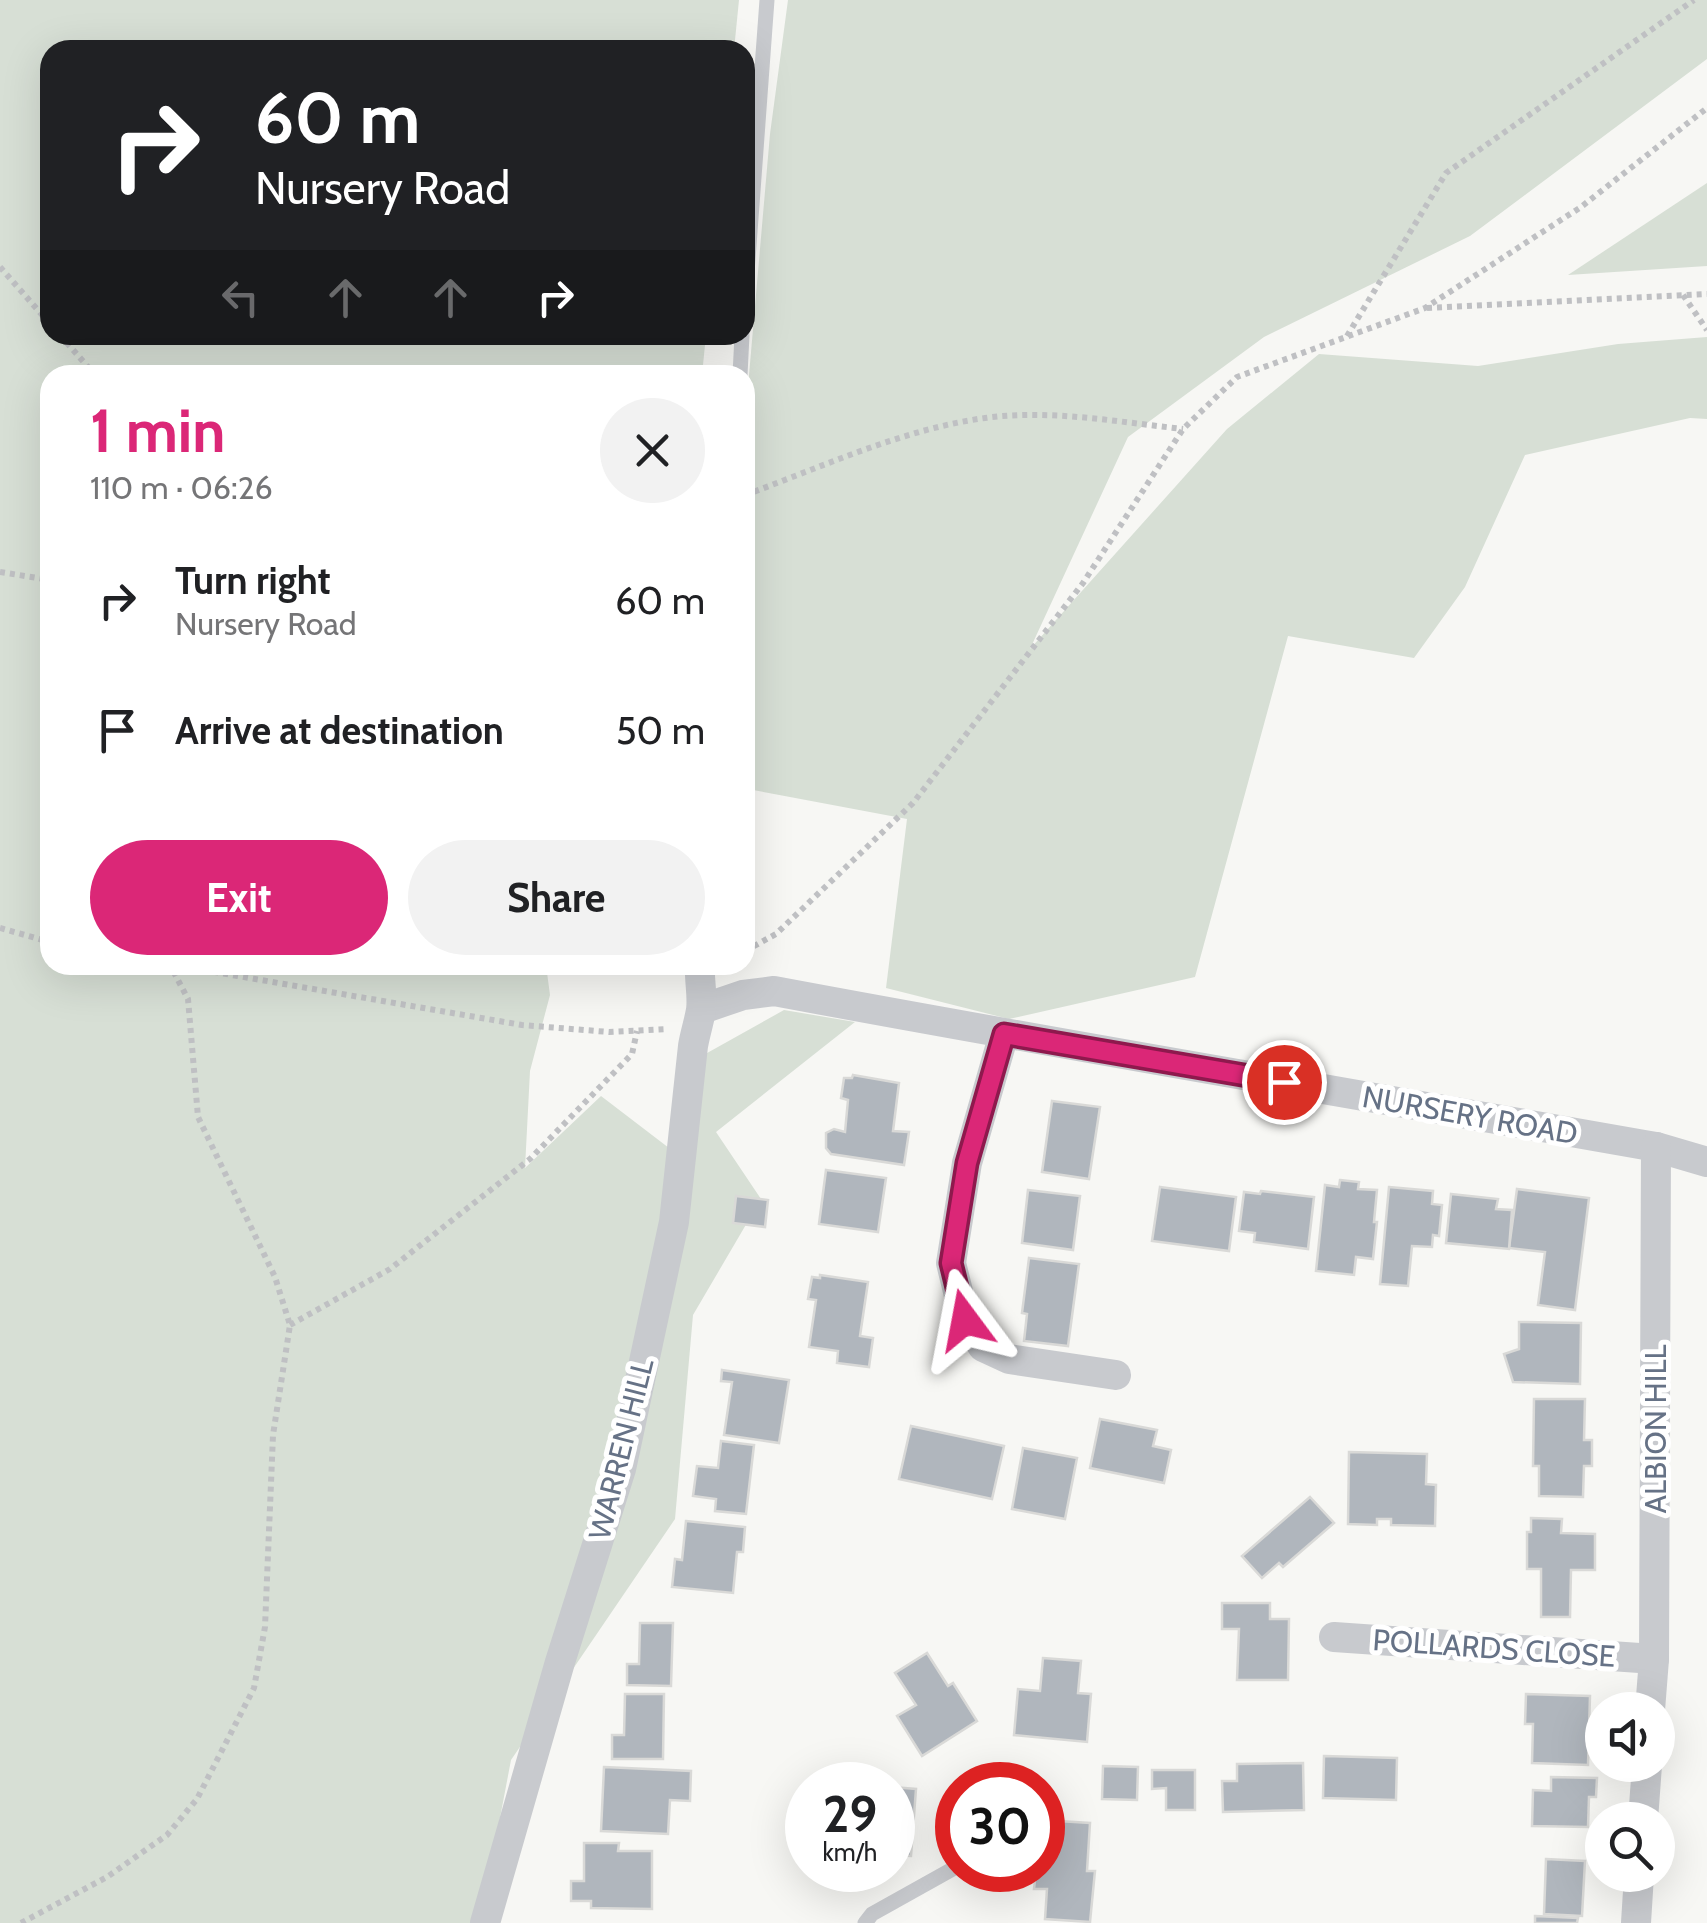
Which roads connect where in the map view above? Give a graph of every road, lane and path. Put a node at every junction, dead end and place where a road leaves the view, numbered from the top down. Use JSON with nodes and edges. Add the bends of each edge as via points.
{"nodes":[{"id":1,"x":767,"y":0,"type":"edge"},
{"id":2,"x":1694,"y":0,"type":"edge"},
{"id":3,"x":1707,"y":108,"type":"edge"},
{"id":4,"x":755,"y":164,"type":"edge"},
{"id":5,"x":0,"y":268,"type":"edge"},
{"id":6,"x":1707,"y":294,"type":"edge"},
{"id":7,"x":1683,"y":295,"type":"junction"},
{"id":8,"x":1426,"y":308,"type":"junction"},
{"id":9,"x":40,"y":313,"type":"edge"},
{"id":10,"x":1707,"y":330,"type":"edge"},
{"id":11,"x":1346,"y":337,"type":"junction"},
{"id":12,"x":69,"y":345,"type":"edge"},
{"id":13,"x":86,"y":365,"type":"edge"},
{"id":14,"x":1183,"y":429,"type":"junction"},
{"id":15,"x":755,"y":491,"type":"edge"},
{"id":16,"x":0,"y":572,"type":"edge"},
{"id":17,"x":40,"y":578,"type":"edge"},
{"id":18,"x":0,"y":928,"type":"edge"},
{"id":19,"x":40,"y":939,"type":"edge"},
{"id":20,"x":755,"y":946,"type":"edge"},
{"id":21,"x":177,"y":975,"type":"edge"},
{"id":22,"x":230,"y":975,"type":"edge"},
{"id":23,"x":699,"y":975,"type":"edge"},
{"id":24,"x":699,"y":1018,"type":"junction"},
{"id":25,"x":637,"y":1030,"type":"junction"},
{"id":26,"x":1004,"y":1034,"type":"junction"},
{"id":27,"x":1656,"y":1147,"type":"junction"},
{"id":28,"x":1707,"y":1162,"type":"edge"},
{"id":29,"x":290,"y":1326,"type":"junction"},
{"id":30,"x":1116,"y":1375,"type":"dead end"},
{"id":31,"x":1334,"y":1637,"type":"dead end"},
{"id":32,"x":1654,"y":1659,"type":"junction"},
{"id":33,"x":1651,"y":1692,"type":"edge"},
{"id":34,"x":935,"y":1879,"type":"edge"},
{"id":35,"x":1638,"y":1892,"type":"edge"},
{"id":36,"x":21,"y":1923,"type":"edge"},
{"id":37,"x":485,"y":1923,"type":"edge"},
{"id":38,"x":865,"y":1923,"type":"edge"},
{"id":39,"x":1636,"y":1923,"type":"edge"}],
"edges":[{"from":1,"to":4,"type":"lane"},
{"from":2,"to":11,"type":"path","via":[[1446,173]]},
{"from":3,"to":8,"type":"path","via":[[1581,207]]},
{"from":5,"to":9,"type":"path"},
{"from":6,"to":7,"type":"path"},
{"from":7,"to":8,"type":"path"},
{"from":7,"to":10,"type":"path"},
{"from":8,"to":11,"type":"path"},
{"from":11,"to":14,"type":"path","via":[[1237,377]]},
{"from":12,"to":13,"type":"path"},
{"from":14,"to":15,"type":"path","via":[[1044,414],[986,418],[921,430]]},
{"from":14,"to":20,"type":"path","via":[[1083,583],[913,803],[776,934]]},
{"from":16,"to":17,"type":"path"},
{"from":18,"to":19,"type":"path"},
{"from":21,"to":29,"type":"path","via":[[188,999],[198,1117],[275,1277]]},
{"from":22,"to":25,"type":"path","via":[[522,1025]]},
{"from":23,"to":24,"type":"street","name":"WARREN HILL"},
{"from":24,"to":25,"type":"path"},
{"from":24,"to":26,"type":"street","name":"NURSERY ROAD","via":[[743,995],[774,991]]},
{"from":24,"to":37,"type":"street","name":"WARREN HILL","via":[[674,1222],[622,1469]]},
{"from":25,"to":29,"type":"path","via":[[632,1054],[530,1159],[390,1269]]},
{"from":26,"to":27,"type":"street","name":"NURSERY ROAD"},
{"from":26,"to":30,"type":"street","via":[[967,1163],[951,1263],[965,1320],[983,1346],[1009,1359]]},
{"from":27,"to":28,"type":"street","name":"NURSERY ROAD"},
{"from":27,"to":32,"type":"street","name":"ALBION HILL"},
{"from":29,"to":36,"type":"path","via":[[273,1435],[265,1628],[254,1688],[197,1800],[166,1835],[108,1877]]},
{"from":31,"to":32,"type":"street","name":"POLLARDS CLOSE"},
{"from":32,"to":33,"type":"street","name":"ALBION HILL"},
{"from":34,"to":38,"type":"lane"},
{"from":35,"to":39,"type":"street"}]}
